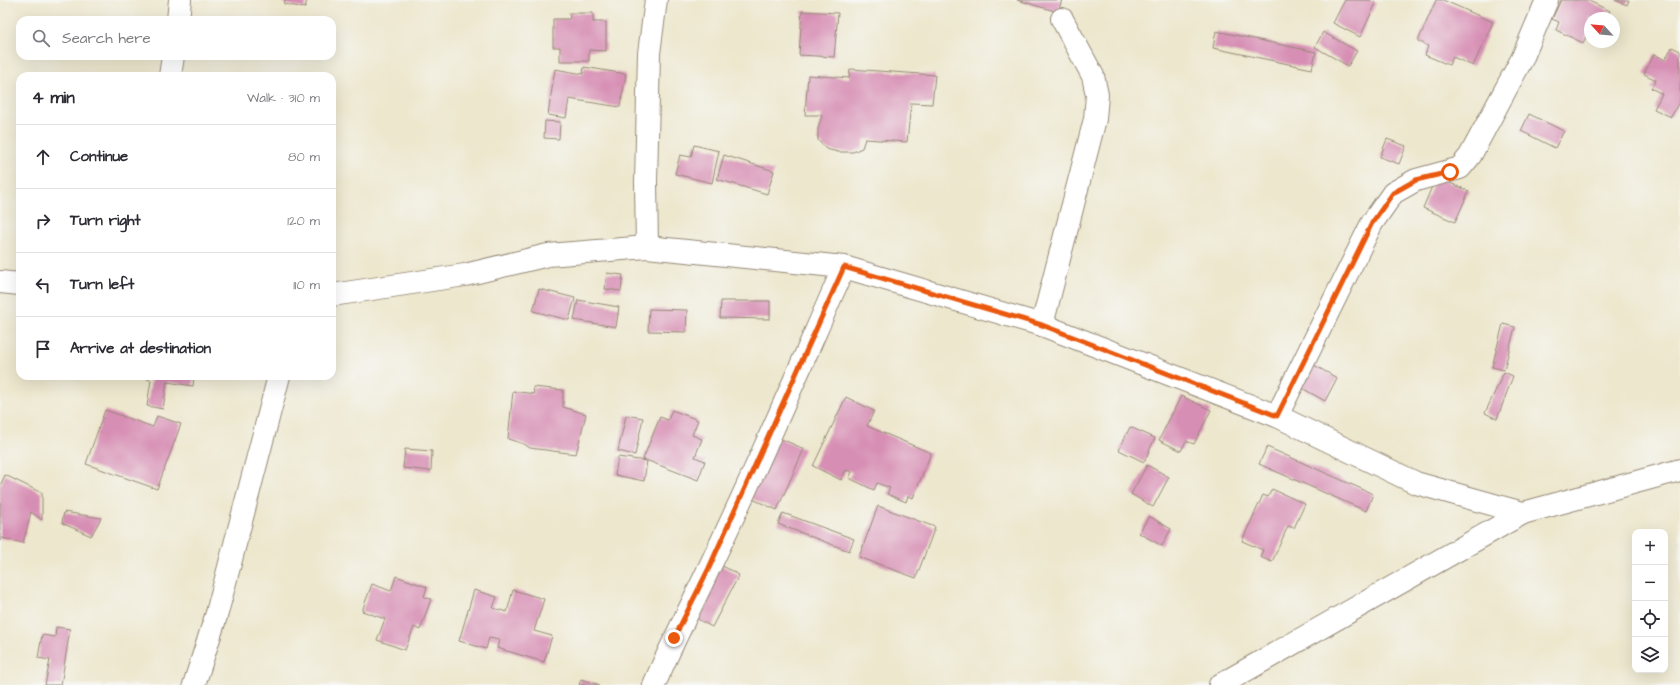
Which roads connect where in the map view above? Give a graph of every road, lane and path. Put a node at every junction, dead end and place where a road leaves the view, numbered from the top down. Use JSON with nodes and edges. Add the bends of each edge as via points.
{"nodes":[{"id":1,"x":180,"y":0,"type":"edge"},
{"id":2,"x":656,"y":0,"type":"edge"},
{"id":3,"x":1547,"y":0,"type":"edge"},
{"id":4,"x":178,"y":16,"type":"edge"},
{"id":5,"x":1062,"y":19,"type":"dead end"},
{"id":6,"x":172,"y":60,"type":"edge"},
{"id":7,"x":171,"y":72,"type":"edge"},
{"id":8,"x":646,"y":247,"type":"junction"},
{"id":9,"x":844,"y":267,"type":"junction"},
{"id":10,"x":0,"y":282,"type":"edge"},
{"id":11,"x":16,"y":284,"type":"edge"},
{"id":12,"x":336,"y":294,"type":"edge"},
{"id":13,"x":1042,"y":325,"type":"junction"},
{"id":14,"x":278,"y":380,"type":"edge"},
{"id":15,"x":1277,"y":416,"type":"junction"},
{"id":16,"x":1680,"y":470,"type":"edge"},
{"id":17,"x":1523,"y":513,"type":"junction"},
{"id":18,"x":194,"y":685,"type":"edge"},
{"id":19,"x":654,"y":685,"type":"edge"},
{"id":20,"x":1220,"y":685,"type":"edge"}],
"edges":[{"from":1,"to":4,"type":"street"},
{"from":2,"to":8,"type":"street","via":[[649,53]]},
{"from":3,"to":15,"type":"street","via":[[1522,59],[1470,156],[1460,168],[1416,180],[1393,193],[1372,223]]},
{"from":5,"to":13,"type":"street","via":[[1093,76],[1097,95],[1095,119]]},
{"from":6,"to":7,"type":"street"},
{"from":8,"to":9,"type":"street"},
{"from":8,"to":12,"type":"street","via":[[548,255],[465,275]]},
{"from":9,"to":13,"type":"street"},
{"from":9,"to":19,"type":"street","via":[[750,479]]},
{"from":10,"to":11,"type":"street"},
{"from":13,"to":15,"type":"street"},
{"from":14,"to":18,"type":"street","via":[[217,613]]},
{"from":15,"to":17,"type":"street","via":[[1416,484]]},
{"from":16,"to":17,"type":"street"},
{"from":17,"to":20,"type":"street"}]}
